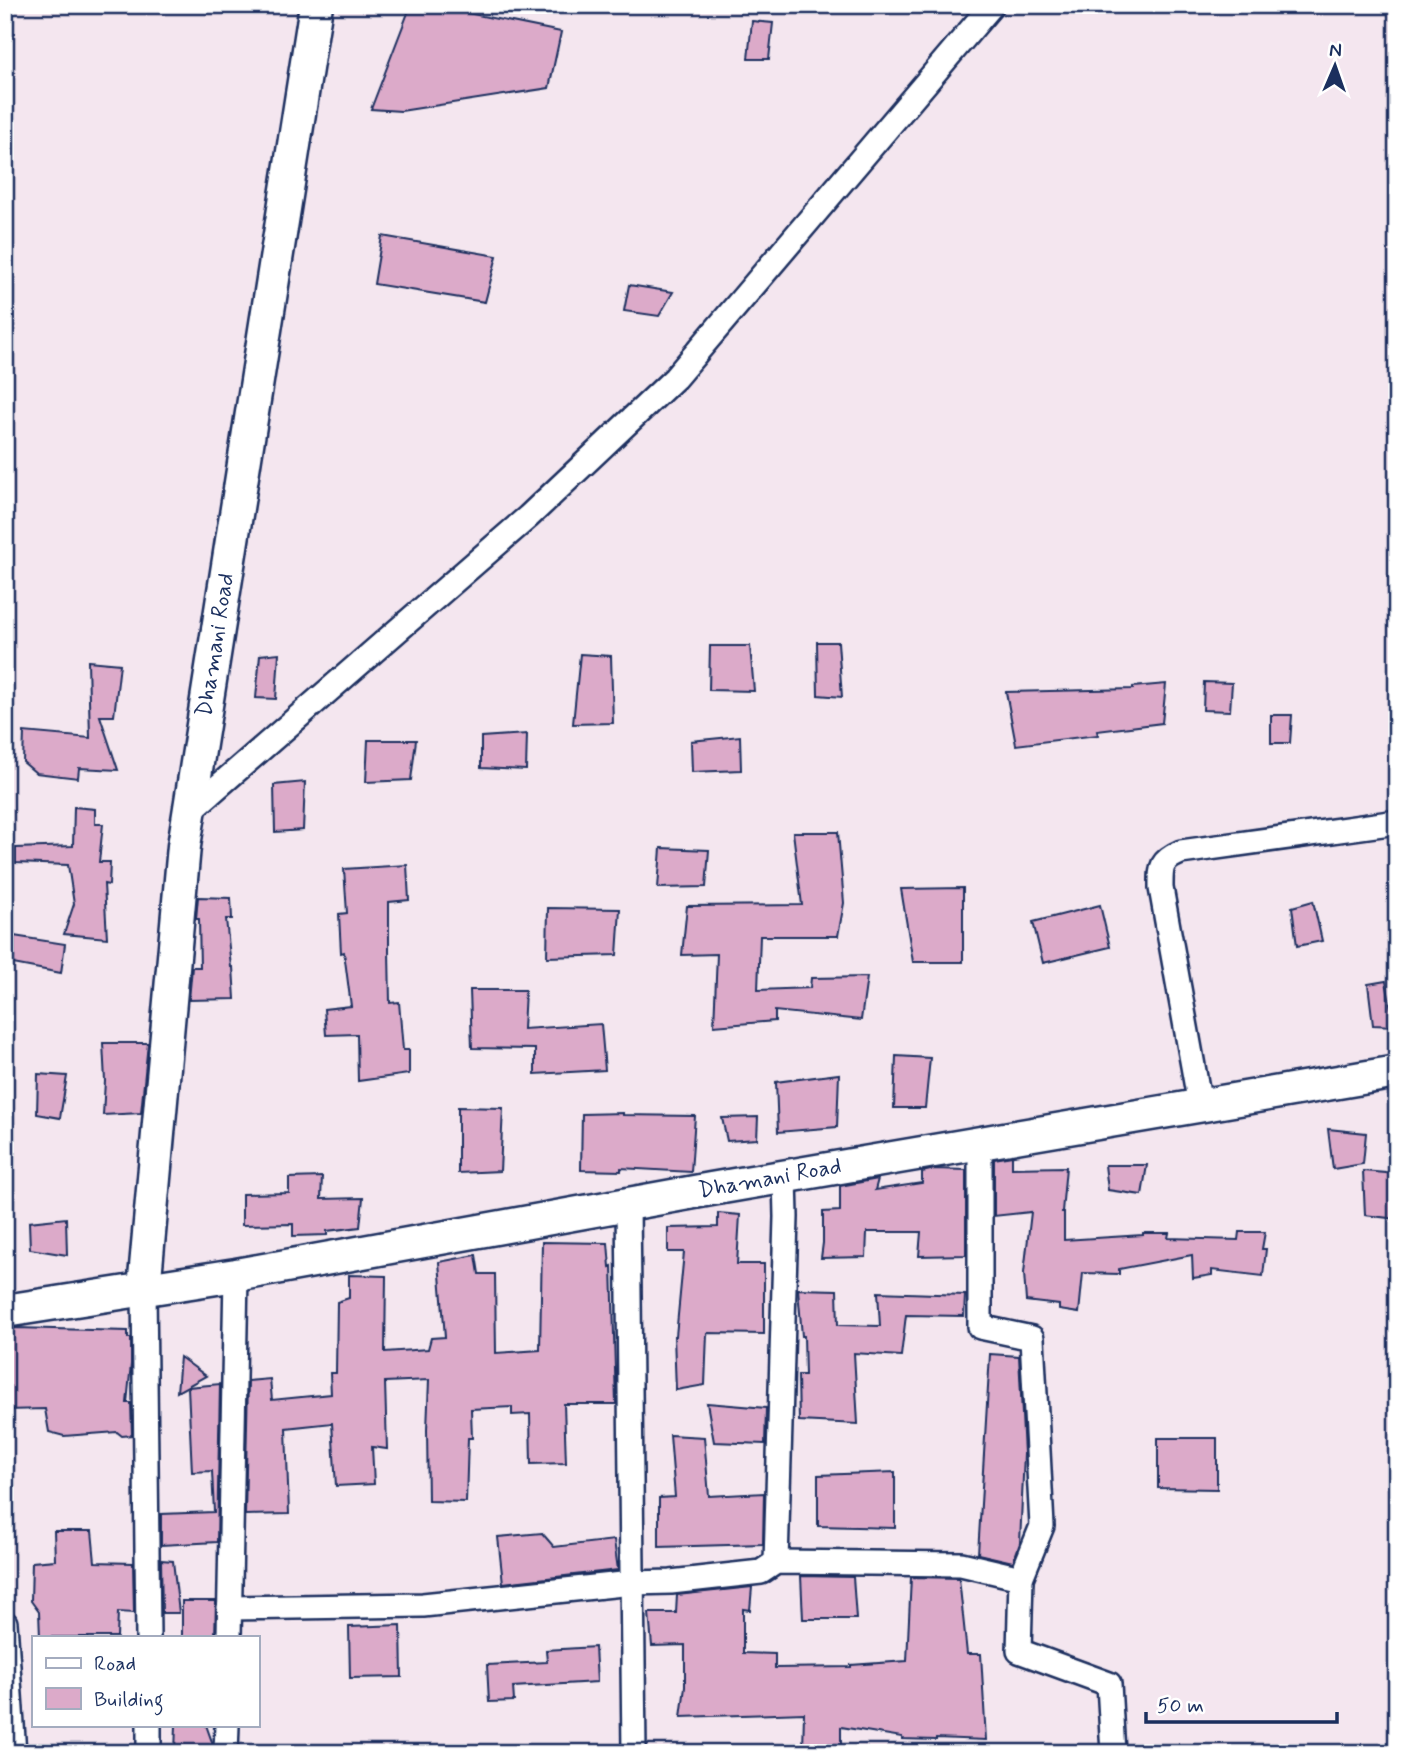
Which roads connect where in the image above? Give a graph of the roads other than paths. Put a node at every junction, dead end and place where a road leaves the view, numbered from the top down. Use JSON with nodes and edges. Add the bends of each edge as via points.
{"nodes":[{"id":1,"x":316,"y":5,"type":"edge"},
{"id":2,"x":992,"y":5,"type":"edge"},
{"id":3,"x":190,"y":811,"type":"junction"},
{"id":4,"x":1397,"y":822,"type":"edge"},
{"id":5,"x":1397,"y":1072,"type":"edge"},
{"id":6,"x":1200,"y":1105,"type":"junction"},
{"id":7,"x":980,"y":1143,"type":"junction"},
{"id":8,"x":785,"y":1176,"type":"junction"},
{"id":9,"x":628,"y":1203,"type":"junction"},
{"id":10,"x":236,"y":1275,"type":"junction"},
{"id":11,"x":144,"y":1289,"type":"junction"},
{"id":12,"x":5,"y":1311,"type":"edge"},
{"id":13,"x":776,"y":1562,"type":"junction"},
{"id":14,"x":1021,"y":1578,"type":"junction"},
{"id":15,"x":632,"y":1583,"type":"junction"},
{"id":16,"x":229,"y":1608,"type":"junction"},
{"id":17,"x":5,"y":1623,"type":"edge"},
{"id":18,"x":148,"y":1636,"type":"edge"},
{"id":19,"x":229,"y":1636,"type":"edge"},
{"id":20,"x":149,"y":1726,"type":"edge"},
{"id":21,"x":227,"y":1726,"type":"edge"},
{"id":22,"x":14,"y":1753,"type":"edge"},
{"id":23,"x":149,"y":1753,"type":"edge"},
{"id":24,"x":226,"y":1753,"type":"edge"},
{"id":25,"x":634,"y":1753,"type":"edge"},
{"id":26,"x":1113,"y":1753,"type":"edge"}],
"edges":[{"from":1,"to":3,"type":"main road","name":"Dhamani Road"},
{"from":2,"to":3,"type":"street","via":[[676,377],[528,517]]},
{"from":3,"to":11,"type":"main road","name":"Dhamani Road"},
{"from":4,"to":6,"type":"street","via":[[1181,852],[1167,858],[1161,868],[1161,888]]},
{"from":5,"to":6,"type":"main road","name":"Dhamani Road"},
{"from":6,"to":7,"type":"main road","name":"Dhamani Road"},
{"from":7,"to":8,"type":"main road","name":"Dhamani Road"},
{"from":7,"to":14,"type":"street","via":[[980,1327],[1032,1338],[1042,1526]]},
{"from":8,"to":9,"type":"main road","name":"Dhamani Road"},
{"from":8,"to":13,"type":"street"},
{"from":9,"to":10,"type":"main road","name":"Dhamani Road"},
{"from":9,"to":15,"type":"street"},
{"from":10,"to":11,"type":"main road","name":"Dhamani Road"},
{"from":10,"to":16,"type":"street"},
{"from":11,"to":12,"type":"main road","name":"Dhamani Road"},
{"from":11,"to":18,"type":"street"},
{"from":13,"to":14,"type":"street","via":[[961,1564]]},
{"from":13,"to":15,"type":"street","via":[[761,1572]]},
{"from":14,"to":26,"type":"street","via":[[1019,1651],[1109,1684]]},
{"from":15,"to":16,"type":"street","via":[[423,1605]]},
{"from":15,"to":25,"type":"street"},
{"from":16,"to":19,"type":"street"},
{"from":17,"to":22,"type":"street"},
{"from":20,"to":23,"type":"street"},
{"from":21,"to":24,"type":"street"}]}
